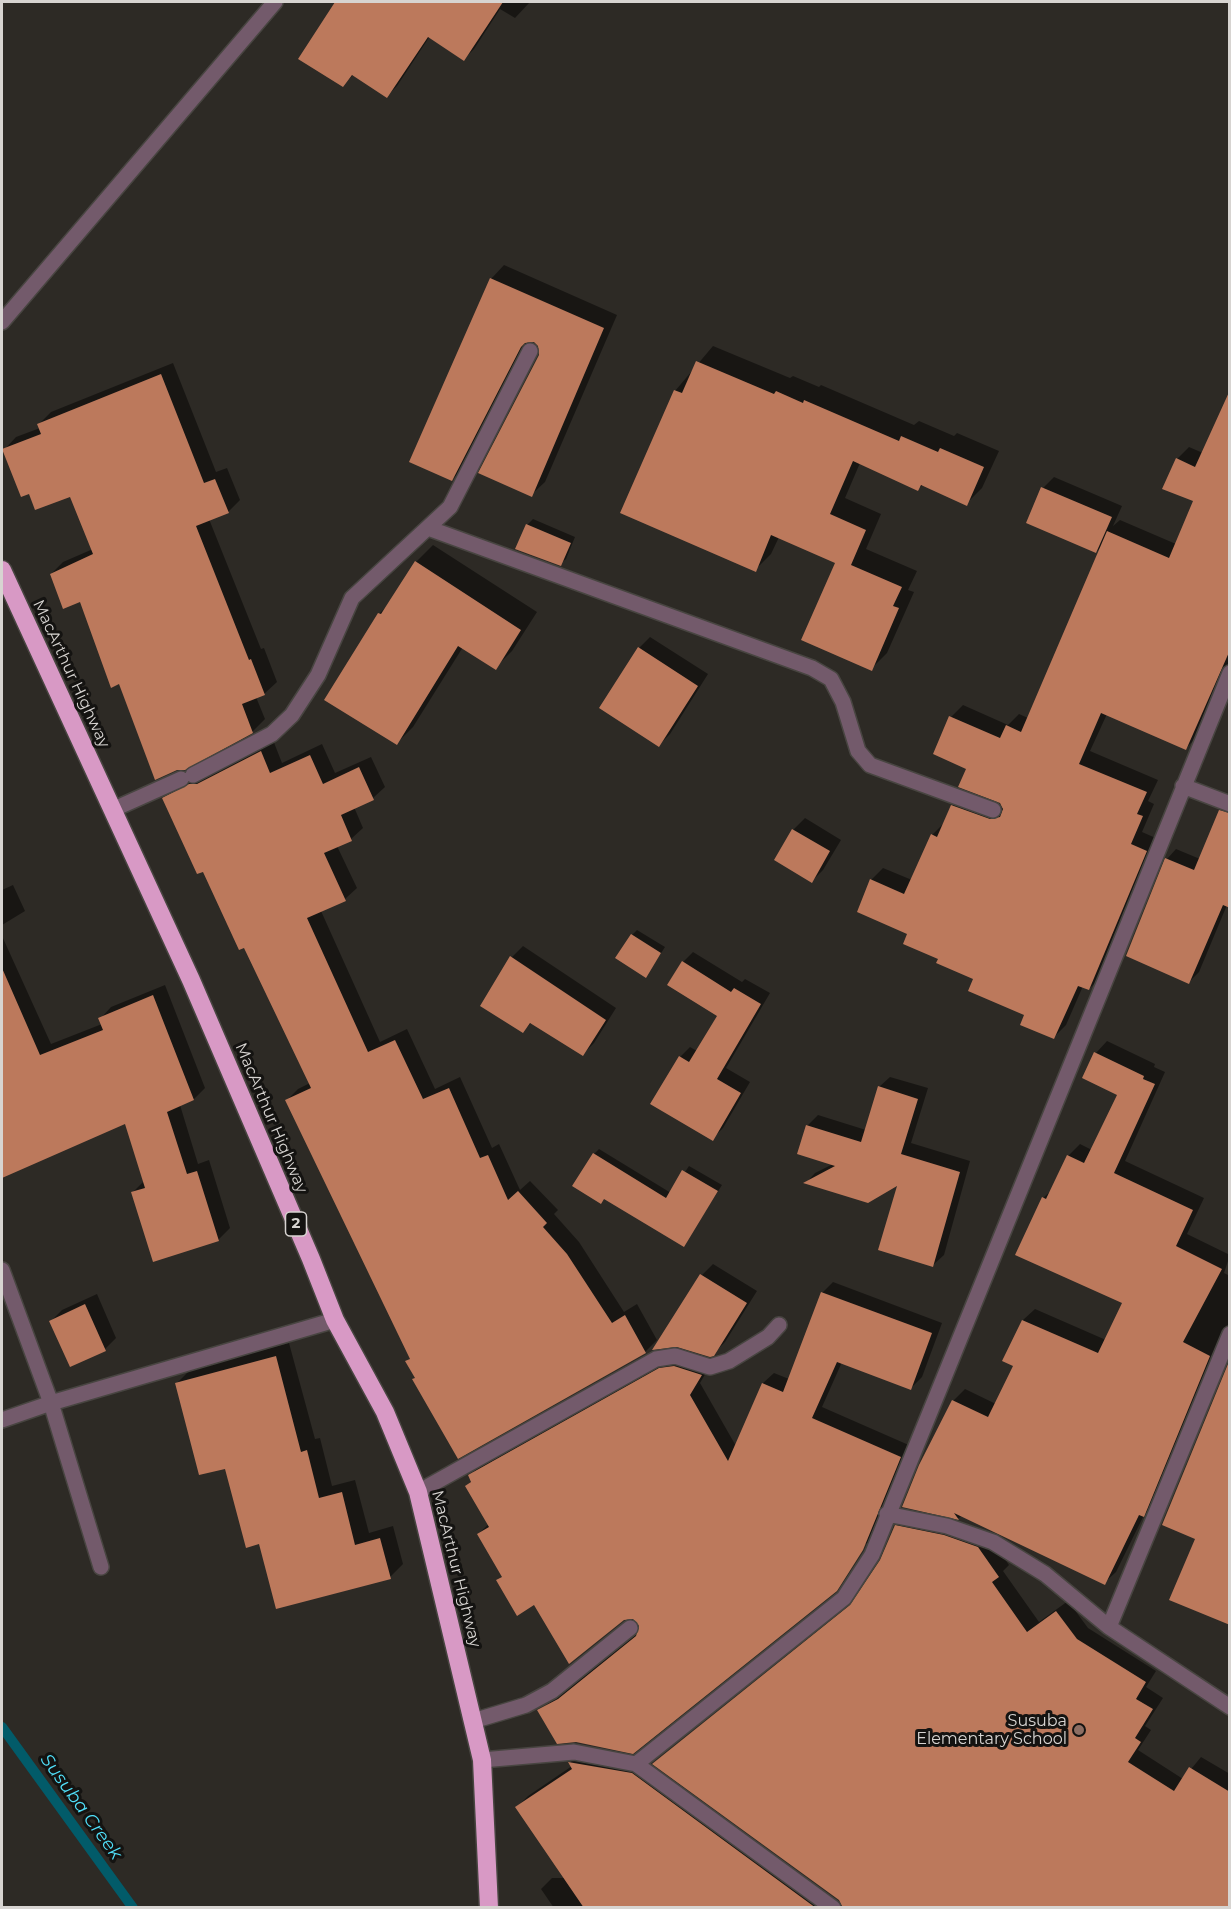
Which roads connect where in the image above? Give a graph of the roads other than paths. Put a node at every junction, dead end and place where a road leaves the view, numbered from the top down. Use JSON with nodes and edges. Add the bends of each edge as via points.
{"nodes":[{"id":1,"x":275,"y":2,"type":"edge"},
{"id":2,"x":2,"y":322,"type":"edge"},
{"id":3,"x":530,"y":351,"type":"dead end"},
{"id":4,"x":428,"y":528,"type":"junction"},
{"id":5,"x":2,"y":570,"type":"edge"},
{"id":6,"x":1230,"y":673,"type":"edge"},
{"id":7,"x":1183,"y":786,"type":"junction"},
{"id":8,"x":1230,"y":804,"type":"edge"},
{"id":9,"x":112,"y":810,"type":"junction"},
{"id":10,"x":993,"y":810,"type":"dead end"},
{"id":11,"x":2,"y":1270,"type":"edge"},
{"id":12,"x":334,"y":1320,"type":"junction"},
{"id":13,"x":779,"y":1325,"type":"dead end"},
{"id":14,"x":1230,"y":1334,"type":"edge"},
{"id":15,"x":51,"y":1403,"type":"junction"},
{"id":16,"x":2,"y":1420,"type":"edge"},
{"id":17,"x":418,"y":1492,"type":"junction"},
{"id":18,"x":887,"y":1514,"type":"junction"},
{"id":19,"x":101,"y":1567,"type":"dead end"},
{"id":20,"x":1108,"y":1627,"type":"junction"},
{"id":21,"x":630,"y":1628,"type":"dead end"},
{"id":22,"x":1230,"y":1707,"type":"edge"},
{"id":23,"x":473,"y":1721,"type":"junction"},
{"id":24,"x":482,"y":1761,"type":"junction"},
{"id":25,"x":636,"y":1764,"type":"junction"},
{"id":26,"x":489,"y":1908,"type":"edge"},
{"id":27,"x":833,"y":1908,"type":"edge"}],
"edges":[{"from":1,"to":2,"type":"street"},
{"from":3,"to":4,"type":"street","via":[[450,507]]},
{"from":4,"to":9,"type":"street","via":[[352,598],[318,675],[292,715],[272,734]]},
{"from":4,"to":10,"type":"street","via":[[812,668],[831,679],[843,702],[858,751],[870,765]]},
{"from":5,"to":9,"type":"highway","name":"MacArthur Highway","number":"2"},
{"from":6,"to":7,"type":"street"},
{"from":7,"to":8,"type":"street"},
{"from":7,"to":18,"type":"street"},
{"from":9,"to":12,"type":"highway","name":"MacArthur Highway","number":"2","via":[[195,991]]},
{"from":11,"to":15,"type":"street"},
{"from":12,"to":15,"type":"street"},
{"from":12,"to":17,"type":"highway","name":"MacArthur Highway","number":"2","via":[[385,1412]]},
{"from":13,"to":17,"type":"street","via":[[768,1337],[729,1361],[710,1367],[675,1356],[656,1359]]},
{"from":14,"to":20,"type":"street"},
{"from":15,"to":16,"type":"street"},
{"from":15,"to":19,"type":"street"},
{"from":17,"to":23,"type":"highway","name":"MacArthur Highway","number":"2"},
{"from":18,"to":20,"type":"street","via":[[947,1526],[993,1542],[1045,1574]]},
{"from":18,"to":25,"type":"street","via":[[872,1555],[844,1598]]},
{"from":20,"to":22,"type":"street"},
{"from":21,"to":23,"type":"street","via":[[552,1691],[526,1705]]},
{"from":23,"to":24,"type":"highway","name":"MacArthur Highway","number":"2"},
{"from":24,"to":25,"type":"street","via":[[574,1752]]},
{"from":24,"to":26,"type":"highway","name":"MacArthur Highway","number":"2"},
{"from":25,"to":27,"type":"street"}]}
